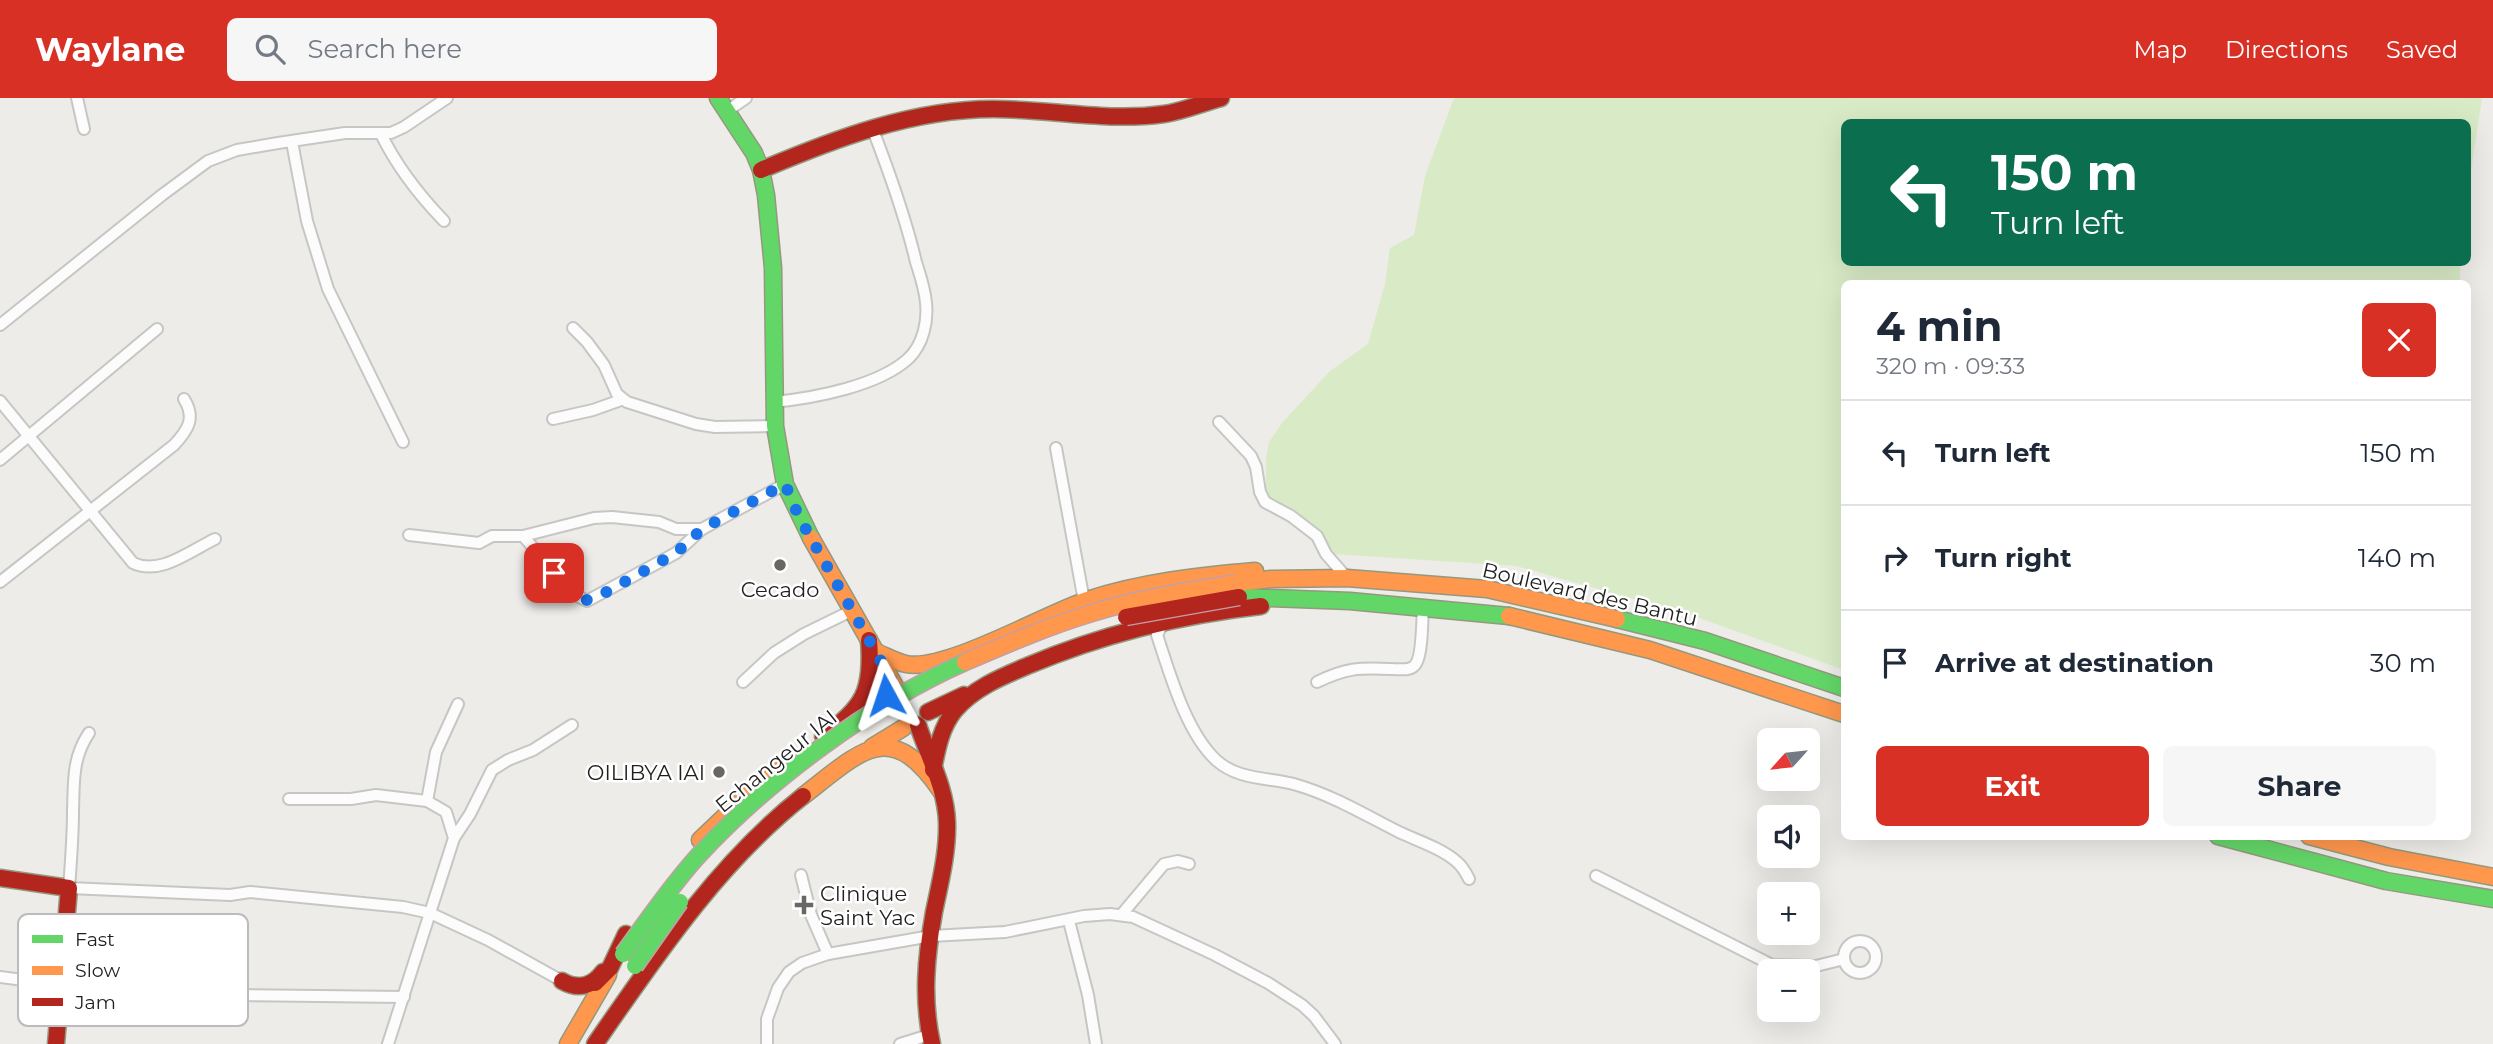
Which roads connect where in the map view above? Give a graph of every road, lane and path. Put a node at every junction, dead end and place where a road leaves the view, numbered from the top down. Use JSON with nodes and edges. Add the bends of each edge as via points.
{"nodes":[{"id":1,"x":77,"y":98,"type":"edge"},
{"id":2,"x":447,"y":98,"type":"edge"},
{"id":3,"x":1221,"y":98,"type":"edge"},
{"id":4,"x":742,"y":99,"type":"edge"},
{"id":5,"x":723,"y":104,"type":"edge"},
{"id":6,"x":993,"y":104,"type":"edge"},
{"id":7,"x":84,"y":129,"type":"dead end"},
{"id":8,"x":873,"y":130,"type":"junction"},
{"id":9,"x":381,"y":134,"type":"junction"},
{"id":10,"x":292,"y":142,"type":"junction"},
{"id":11,"x":761,"y":170,"type":"junction"},
{"id":12,"x":444,"y":221,"type":"dead end"},
{"id":13,"x":0,"y":325,"type":"edge"},
{"id":14,"x":573,"y":328,"type":"dead end"},
{"id":15,"x":157,"y":329,"type":"dead end"},
{"id":16,"x":184,"y":399,"type":"dead end"},
{"id":17,"x":621,"y":400,"type":"junction"},
{"id":18,"x":0,"y":401,"type":"edge"},
{"id":19,"x":774,"y":402,"type":"junction"},
{"id":20,"x":553,"y":419,"type":"dead end"},
{"id":21,"x":1219,"y":422,"type":"dead end"},
{"id":22,"x":775,"y":426,"type":"junction"},
{"id":23,"x":29,"y":436,"type":"junction"},
{"id":24,"x":403,"y":442,"type":"dead end"},
{"id":25,"x":1056,"y":448,"type":"dead end"},
{"id":26,"x":0,"y":460,"type":"edge"},
{"id":27,"x":785,"y":484,"type":"junction"},
{"id":28,"x":90,"y":510,"type":"junction"},
{"id":29,"x":702,"y":529,"type":"junction"},
{"id":30,"x":409,"y":535,"type":"dead end"},
{"id":31,"x":523,"y":536,"type":"junction"},
{"id":32,"x":215,"y":539,"type":"dead end"},
{"id":33,"x":1347,"y":578,"type":"junction"},
{"id":34,"x":0,"y":582,"type":"edge"},
{"id":35,"x":1238,"y":590,"type":"junction"},
{"id":36,"x":1084,"y":601,"type":"junction"},
{"id":37,"x":1350,"y":601,"type":"junction"},
{"id":38,"x":1423,"y":606,"type":"junction"},
{"id":39,"x":853,"y":610,"type":"junction"},
{"id":40,"x":1166,"y":621,"type":"junction"},
{"id":41,"x":872,"y":646,"type":"junction"},
{"id":42,"x":960,"y":654,"type":"junction"},
{"id":43,"x":743,"y":682,"type":"dead end"},
{"id":44,"x":1317,"y":682,"type":"dead end"},
{"id":45,"x":1841,"y":687,"type":"edge"},
{"id":46,"x":978,"y":688,"type":"junction"},
{"id":47,"x":896,"y":690,"type":"junction"},
{"id":48,"x":458,"y":704,"type":"dead end"},
{"id":49,"x":928,"y":712,"type":"junction"},
{"id":50,"x":1841,"y":713,"type":"edge"},
{"id":51,"x":572,"y":725,"type":"dead end"},
{"id":52,"x":839,"y":726,"type":"junction"},
{"id":53,"x":910,"y":727,"type":"junction"},
{"id":54,"x":89,"y":733,"type":"dead end"},
{"id":55,"x":867,"y":750,"type":"junction"},
{"id":56,"x":931,"y":764,"type":"junction"},
{"id":57,"x":941,"y":791,"type":"junction"},
{"id":58,"x":289,"y":799,"type":"dead end"},
{"id":59,"x":427,"y":801,"type":"junction"},
{"id":60,"x":454,"y":838,"type":"junction"},
{"id":61,"x":2233,"y":840,"type":"edge"},
{"id":62,"x":2324,"y":840,"type":"edge"},
{"id":63,"x":1189,"y":864,"type":"dead end"},
{"id":64,"x":801,"y":875,"type":"dead end"},
{"id":65,"x":1596,"y":876,"type":"dead end"},
{"id":66,"x":2493,"y":877,"type":"edge"},
{"id":67,"x":0,"y":878,"type":"edge"},
{"id":68,"x":1469,"y":879,"type":"dead end"},
{"id":69,"x":69,"y":888,"type":"junction"},
{"id":70,"x":2493,"y":899,"type":"edge"},
{"id":71,"x":430,"y":912,"type":"junction"},
{"id":72,"x":67,"y":914,"type":"edge"},
{"id":73,"x":1122,"y":914,"type":"junction"},
{"id":74,"x":1069,"y":921,"type":"junction"},
{"id":75,"x":931,"y":936,"type":"junction"},
{"id":76,"x":828,"y":954,"type":"junction"},
{"id":77,"x":625,"y":956,"type":"junction"},
{"id":78,"x":1844,"y":959,"type":"dead end"},
{"id":79,"x":0,"y":977,"type":"edge"},
{"id":80,"x":18,"y":979,"type":"edge"},
{"id":81,"x":601,"y":979,"type":"junction"},
{"id":82,"x":562,"y":981,"type":"joint"},
{"id":83,"x":248,"y":994,"type":"edge"},
{"id":84,"x":404,"y":997,"type":"junction"},
{"id":85,"x":58,"y":1026,"type":"edge"},
{"id":86,"x":931,"y":1039,"type":"edge"},
{"id":87,"x":56,"y":1044,"type":"edge"},
{"id":88,"x":388,"y":1044,"type":"edge"},
{"id":89,"x":568,"y":1044,"type":"edge"},
{"id":90,"x":593,"y":1044,"type":"edge"},
{"id":91,"x":767,"y":1044,"type":"edge"},
{"id":92,"x":900,"y":1044,"type":"edge"},
{"id":93,"x":1096,"y":1044,"type":"edge"},
{"id":94,"x":1335,"y":1044,"type":"edge"}],
"edges":[{"from":1,"to":7,"type":"street"},
{"from":2,"to":9,"type":"street","via":[[404,127]]},
{"from":3,"to":6,"type":"main road","via":[[1184,110],[1136,116]]},
{"from":4,"to":5,"type":"street"},
{"from":5,"to":11,"type":"main road"},
{"from":6,"to":8,"type":"main road"},
{"from":8,"to":11,"type":"main road"},
{"from":8,"to":19,"type":"street","via":[[895,186],[926,303],[922,337],[910,357],[874,378],[812,397]]},
{"from":9,"to":10,"type":"street","via":[[345,133]]},
{"from":9,"to":12,"type":"street","via":[[409,181]]},
{"from":10,"to":13,"type":"street","via":[[237,150],[208,162]]},
{"from":10,"to":24,"type":"street","via":[[307,221],[328,289]]},
{"from":11,"to":19,"type":"main road","via":[[773,268]]},
{"from":14,"to":17,"type":"street","via":[[604,365]]},
{"from":15,"to":23,"type":"street"},
{"from":16,"to":28,"type":"street","via":[[191,420],[184,435]]},
{"from":17,"to":20,"type":"street"},
{"from":17,"to":22,"type":"street","via":[[696,424]]},
{"from":18,"to":23,"type":"street"},
{"from":19,"to":22,"type":"main road"},
{"from":21,"to":33,"type":"street","via":[[1251,456],[1265,502],[1317,536]]},
{"from":22,"to":27,"type":"main road"},
{"from":23,"to":26,"type":"street"},
{"from":23,"to":28,"type":"street"},
{"from":25,"to":36,"type":"street"},
{"from":27,"to":29,"type":"street"},
{"from":27,"to":39,"type":"main road"},
{"from":28,"to":32,"type":"street","via":[[133,563],[143,568],[172,561]]},
{"from":28,"to":34,"type":"street"},
{"from":29,"to":31,"type":"street","via":[[612,517]]},
{"from":29,"to":31,"type":"street","via":[[676,553],[587,601],[574,594]]},
{"from":30,"to":31,"type":"street","via":[[480,542],[492,536]]},
{"from":33,"to":35,"type":"main road","name":"Boulevard des Bantu","via":[[1271,579]]},
{"from":33,"to":36,"type":"main road","via":[[1294,569],[1234,572],[1163,581]]},
{"from":33,"to":45,"type":"main road","name":"Boulevard des Bantu","via":[[1487,589],[1559,604],[1705,641]]},
{"from":35,"to":37,"type":"main road","name":"Boulevard des Bantu"},
{"from":35,"to":77,"type":"main road","name":"Echangeur IAI","bridge":true,"via":[[1194,588],[1086,613],[957,665],[866,717],[800,763],[723,831],[667,894]]},
{"from":36,"to":42,"type":"main road"},
{"from":37,"to":38,"type":"main road","name":"Boulevard des Bantu"},
{"from":37,"to":40,"type":"main road","via":[[1228,609]]},
{"from":38,"to":44,"type":"street","via":[[1415,666],[1356,667]]},
{"from":38,"to":50,"type":"main road","name":"Boulevard des Bantu","via":[[1501,614],[1582,632]]},
{"from":39,"to":41,"type":"main road"},
{"from":39,"to":43,"type":"street","via":[[784,647]]},
{"from":40,"to":46,"type":"main road","via":[[1068,649]]},
{"from":40,"to":68,"type":"street","via":[[1157,635],[1162,650],[1190,721],[1216,760],[1237,774],[1295,784],[1362,810],[1458,862]]},
{"from":41,"to":42,"type":"main road","via":[[896,661],[916,664]]},
{"from":41,"to":47,"type":"main road"},
{"from":41,"to":52,"type":"main road","via":[[869,690]]},
{"from":42,"to":47,"type":"main road"},
{"from":46,"to":49,"type":"main road"},
{"from":46,"to":56,"type":"main road","via":[[948,719]]},
{"from":47,"to":49,"type":"main road","via":[[924,692]]},
{"from":47,"to":52,"type":"main road"},
{"from":47,"to":53,"type":"main road","via":[[884,711],[896,726]]},
{"from":48,"to":59,"type":"street","via":[[436,751]]},
{"from":49,"to":53,"type":"main road"},
{"from":51,"to":60,"type":"street","via":[[533,751],[492,770]]},
{"from":52,"to":77,"type":"main road","via":[[761,782],[715,825],[639,914]]},
{"from":53,"to":55,"type":"main road"},
{"from":53,"to":56,"type":"main road"},
{"from":54,"to":69,"type":"street","via":[[74,771]]},
{"from":55,"to":57,"type":"main road","via":[[884,747],[907,753],[928,771]]},
{"from":55,"to":90,"type":"main road","via":[[796,802],[733,863]]},
{"from":56,"to":57,"type":"main road"},
{"from":57,"to":75,"type":"main road","via":[[947,831]]},
{"from":58,"to":59,"type":"street","via":[[376,795]]},
{"from":59,"to":60,"type":"street","via":[[446,812]]},
{"from":60,"to":71,"type":"street"},
{"from":61,"to":70,"type":"main road","via":[[2386,881]]},
{"from":62,"to":66,"type":"main road"},
{"from":63,"to":73,"type":"street","via":[[1164,864]]},
{"from":64,"to":76,"type":"street"},
{"from":65,"to":78,"type":"street","via":[[1772,965],[1816,966]]},
{"from":67,"to":69,"type":"main road"},
{"from":69,"to":71,"type":"street","via":[[250,892]]},
{"from":69,"to":72,"type":"main road"},
{"from":71,"to":82,"type":"street"},
{"from":71,"to":84,"type":"street"},
{"from":73,"to":74,"type":"street"},
{"from":73,"to":94,"type":"street","via":[[1268,983],[1314,1016]]},
{"from":74,"to":75,"type":"street","via":[[1005,932]]},
{"from":74,"to":93,"type":"street"},
{"from":75,"to":76,"type":"street"},
{"from":75,"to":86,"type":"main road","via":[[924,995]]},
{"from":76,"to":91,"type":"street","via":[[802,963],[783,979],[767,1019]]},
{"from":77,"to":81,"type":"main road"},
{"from":77,"to":90,"type":"main road"},
{"from":79,"to":80,"type":"street"},
{"from":81,"to":82,"type":"main road","via":[[575,987]]},
{"from":81,"to":89,"type":"main road"},
{"from":83,"to":84,"type":"street"},
{"from":84,"to":88,"type":"street"},
{"from":85,"to":87,"type":"main road"},
{"from":86,"to":92,"type":"street"}]}
